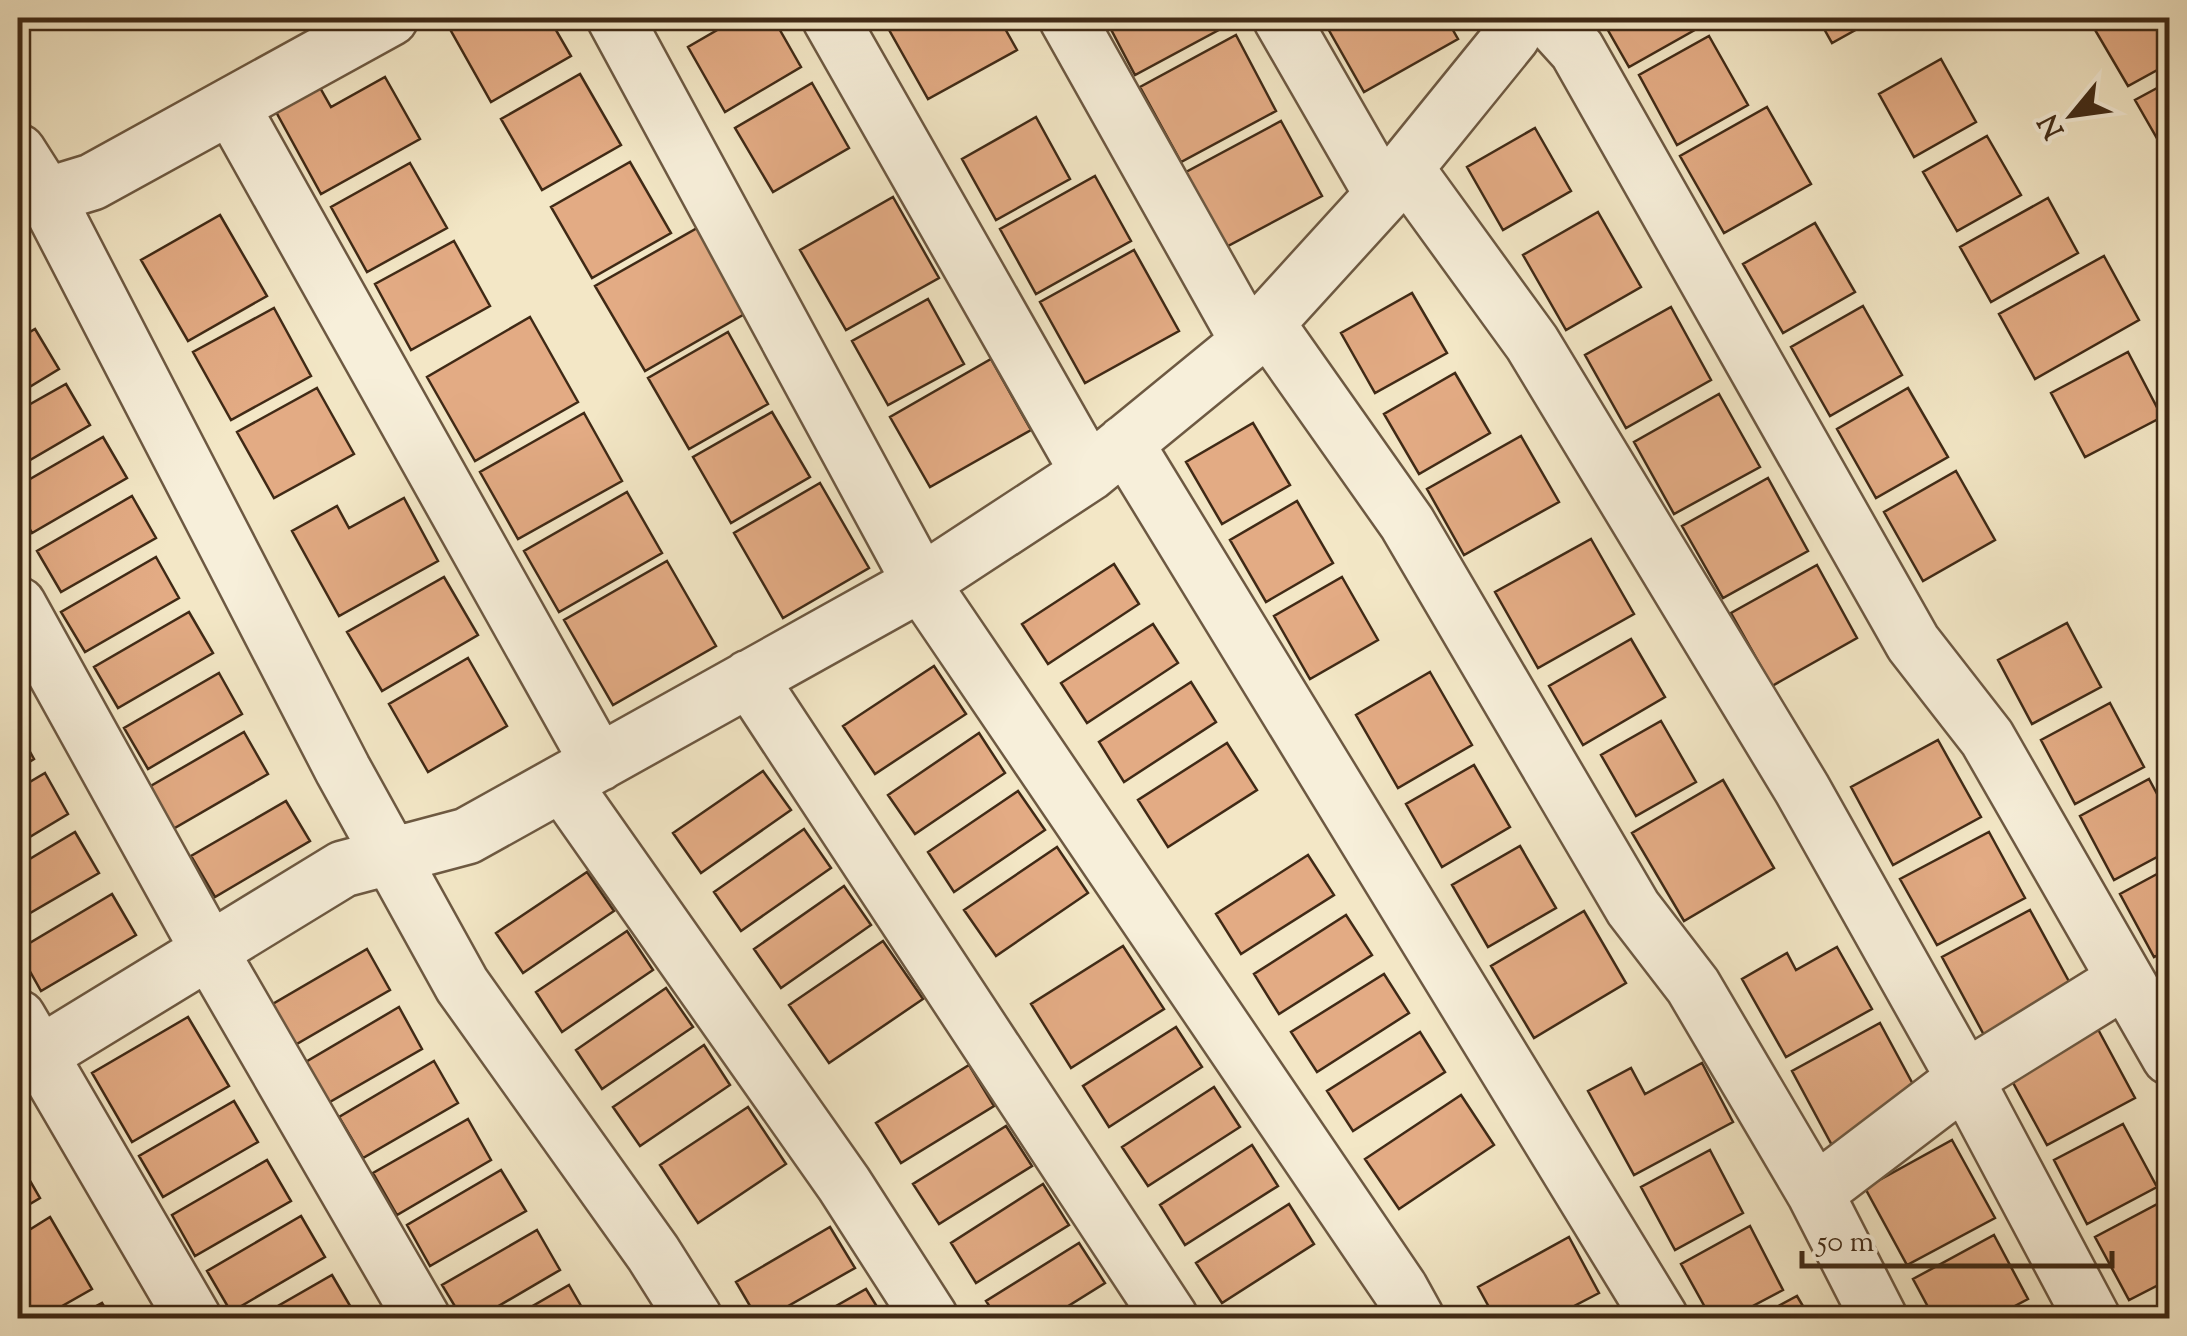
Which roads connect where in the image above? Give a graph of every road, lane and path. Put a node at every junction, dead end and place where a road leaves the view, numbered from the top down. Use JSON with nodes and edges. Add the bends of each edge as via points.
{"nodes":[{"id":1,"x":390,"y":18,"type":"edge"},
{"id":2,"x":615,"y":18,"type":"edge"},
{"id":3,"x":830,"y":18,"type":"edge"},
{"id":4,"x":1067,"y":18,"type":"edge"},
{"id":5,"x":1281,"y":18,"type":"edge"},
{"id":6,"x":1519,"y":22,"type":"edge"},
{"id":7,"x":231,"y":106,"type":"junction"},
{"id":8,"x":32,"y":174,"type":"edge"},
{"id":9,"x":1394,"y":182,"type":"junction"},
{"id":10,"x":1258,"y":332,"type":"junction"},
{"id":11,"x":1107,"y":458,"type":"junction"},
{"id":12,"x":920,"y":582,"type":"junction"},
{"id":13,"x":18,"y":606,"type":"edge"},
{"id":14,"x":749,"y":678,"type":"junction"},
{"id":15,"x":580,"y":773,"type":"junction"},
{"id":16,"x":390,"y":858,"type":"junction"},
{"id":17,"x":209,"y":950,"type":"junction"},
{"id":18,"x":2126,"y":980,"type":"junction"},
{"id":19,"x":28,"y":1036,"type":"edge"},
{"id":20,"x":2170,"y":1057,"type":"edge"},
{"id":21,"x":1965,"y":1079,"type":"junction"},
{"id":22,"x":1815,"y":1193,"type":"junction"},
{"id":23,"x":193,"y":1318,"type":"edge"},
{"id":24,"x":422,"y":1318,"type":"edge"},
{"id":25,"x":694,"y":1318,"type":"edge"},
{"id":26,"x":930,"y":1318,"type":"edge"},
{"id":27,"x":1170,"y":1318,"type":"edge"},
{"id":28,"x":1416,"y":1318,"type":"edge"},
{"id":29,"x":1660,"y":1318,"type":"edge"},
{"id":30,"x":1879,"y":1318,"type":"edge"},
{"id":31,"x":2092,"y":1318,"type":"edge"}],
"edges":[{"from":1,"to":7,"type":"lane"},
{"from":2,"to":12,"type":"lane"},
{"from":3,"to":11,"type":"lane"},
{"from":4,"to":10,"type":"lane"},
{"from":5,"to":9,"type":"lane"},
{"from":6,"to":9,"type":"lane"},
{"from":6,"to":18,"type":"lane","via":[[1577,50],[1912,643],[1987,738]]},
{"from":7,"to":8,"type":"lane","via":[[92,182]]},
{"from":7,"to":15,"type":"lane"},
{"from":8,"to":16,"type":"lane"},
{"from":9,"to":10,"type":"lane"},
{"from":9,"to":21,"type":"lane","via":[[1532,343],[1802,788]]},
{"from":10,"to":11,"type":"lane"},
{"from":10,"to":22,"type":"lane","via":[[1406,523],[1633,908],[1693,986]]},
{"from":11,"to":12,"type":"lane"},
{"from":11,"to":29,"type":"lane"},
{"from":12,"to":14,"type":"lane"},
{"from":12,"to":28,"type":"lane"},
{"from":13,"to":17,"type":"lane"},
{"from":14,"to":15,"type":"lane"},
{"from":14,"to":27,"type":"lane"},
{"from":15,"to":16,"type":"lane","via":[[468,836]]},
{"from":15,"to":26,"type":"lane"},
{"from":16,"to":17,"type":"lane","via":[[342,869]]},
{"from":16,"to":25,"type":"lane","via":[[462,985]]},
{"from":17,"to":19,"type":"lane"},
{"from":17,"to":24,"type":"lane"},
{"from":18,"to":20,"type":"lane"},
{"from":18,"to":21,"type":"lane"},
{"from":19,"to":23,"type":"lane"},
{"from":21,"to":22,"type":"lane"},
{"from":21,"to":31,"type":"lane"},
{"from":22,"to":30,"type":"lane"}]}
